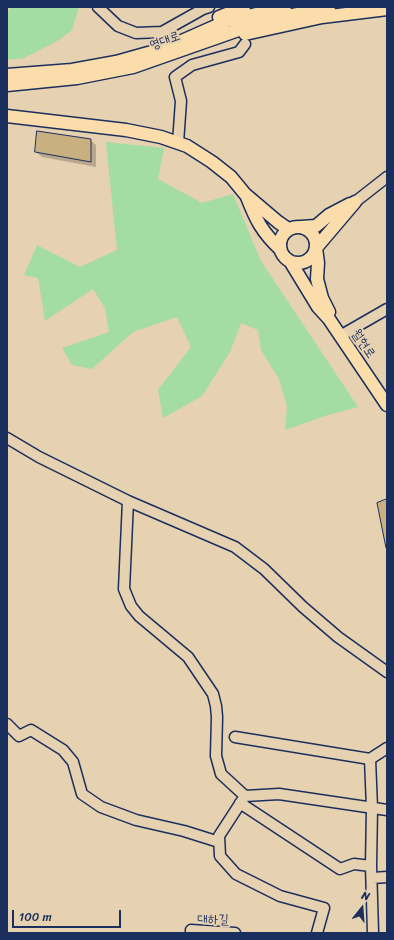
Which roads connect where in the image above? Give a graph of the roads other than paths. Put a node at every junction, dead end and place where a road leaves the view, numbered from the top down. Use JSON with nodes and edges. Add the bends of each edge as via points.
{"nodes":[{"id":1,"x":98,"y":7,"type":"edge"},
{"id":2,"x":209,"y":7,"type":"edge"},
{"id":3,"x":244,"y":7,"type":"edge"},
{"id":4,"x":285,"y":7,"type":"edge"},
{"id":5,"x":329,"y":7,"type":"edge"},
{"id":6,"x":387,"y":9,"type":"edge"},
{"id":7,"x":186,"y":44,"type":"junction"},
{"id":8,"x":245,"y":44,"type":"dead end"},
{"id":9,"x":7,"y":75,"type":"edge"},
{"id":10,"x":7,"y":85,"type":"edge"},
{"id":11,"x":7,"y":116,"type":"edge"},
{"id":12,"x":178,"y":142,"type":"junction"},
{"id":13,"x":387,"y":177,"type":"edge"},
{"id":14,"x":246,"y":194,"type":"junction"},
{"id":15,"x":354,"y":202,"type":"junction"},
{"id":16,"x":293,"y":228,"type":"junction"},
{"id":17,"x":316,"y":248,"type":"junction"},
{"id":18,"x":280,"y":249,"type":"junction"},
{"id":19,"x":290,"y":261,"type":"junction"},
{"id":20,"x":387,"y":309,"type":"edge"},
{"id":21,"x":329,"y":319,"type":"junction"},
{"id":22,"x":340,"y":336,"type":"junction"},
{"id":23,"x":387,"y":405,"type":"edge"},
{"id":24,"x":7,"y":438,"type":"edge"},
{"id":25,"x":128,"y":500,"type":"junction"},
{"id":26,"x":387,"y":672,"type":"edge"},
{"id":27,"x":7,"y":724,"type":"edge"},
{"id":28,"x":235,"y":737,"type":"dead end"},
{"id":29,"x":387,"y":748,"type":"edge"},
{"id":30,"x":370,"y":759,"type":"junction"},
{"id":31,"x":243,"y":800,"type":"junction"},
{"id":32,"x":372,"y":808,"type":"junction"},
{"id":33,"x":387,"y":810,"type":"edge"},
{"id":34,"x":219,"y":842,"type":"junction"},
{"id":35,"x":371,"y":866,"type":"junction"},
{"id":36,"x":387,"y":877,"type":"edge"},
{"id":37,"x":373,"y":878,"type":"junction"},
{"id":38,"x":191,"y":933,"type":"edge"},
{"id":39,"x":235,"y":933,"type":"edge"},
{"id":40,"x":317,"y":933,"type":"edge"},
{"id":41,"x":374,"y":933,"type":"edge"}],
"edges":[{"from":1,"to":2,"type":"street","via":[[118,26],[136,34],[162,32]]},
{"from":3,"to":7,"type":"main road","via":[[213,20]]},
{"from":4,"to":7,"type":"main road","name":"영대로","via":[[227,21]]},
{"from":5,"to":7,"type":"main road","name":"영대로","via":[[264,21]]},
{"from":6,"to":7,"type":"main road","via":[[322,17]]},
{"from":7,"to":9,"type":"main road","name":"영대로","via":[[72,70]]},
{"from":7,"to":10,"type":"main road","name":"영대로","via":[[126,68],[77,78]]},
{"from":8,"to":12,"type":"street","via":[[239,52],[192,65],[175,77],[181,101]]},
{"from":11,"to":12,"type":"main road","via":[[126,130]]},
{"from":12,"to":14,"type":"main road","via":[[212,162],[231,177]]},
{"from":13,"to":15,"type":"street"},
{"from":14,"to":16,"type":"main road","via":[[278,222]]},
{"from":14,"to":18,"type":"main road","via":[[256,221],[268,239]]},
{"from":15,"to":16,"type":"main road","via":[[329,215],[316,226]]},
{"from":15,"to":17,"type":"main road"},
{"from":16,"to":17,"type":"main road","via":[[305,228],[310,231],[314,236]]},
{"from":16,"to":18,"type":"main road","via":[[280,238]]},
{"from":17,"to":19,"type":"main road","via":[[314,254],[306,261]]},
{"from":17,"to":21,"type":"main road","via":[[317,279]]},
{"from":18,"to":19,"type":"main road"},
{"from":19,"to":21,"type":"main road","via":[[318,307]]},
{"from":20,"to":22,"type":"street"},
{"from":21,"to":22,"type":"main road","name":"월현로"},
{"from":22,"to":23,"type":"main road","name":"월현로"},
{"from":24,"to":25,"type":"street","via":[[39,457]]},
{"from":25,"to":26,"type":"street","via":[[235,547],[264,569],[338,637]]},
{"from":25,"to":31,"type":"street","via":[[124,589],[131,606],[139,616],[188,657],[212,694],[217,718],[216,756],[221,774]]},
{"from":27,"to":34,"type":"street","via":[[19,736],[31,730],[63,750],[74,762],[82,794],[101,807],[136,820]]},
{"from":28,"to":30,"type":"street"},
{"from":29,"to":30,"type":"street"},
{"from":30,"to":32,"type":"street"},
{"from":31,"to":32,"type":"street","via":[[279,794]]},
{"from":31,"to":34,"type":"street","via":[[218,836]]},
{"from":31,"to":35,"type":"street","via":[[340,869],[354,864]]},
{"from":32,"to":33,"type":"street"},
{"from":32,"to":35,"type":"street"},
{"from":34,"to":40,"type":"street","via":[[220,856],[236,874],[280,896],[324,908]]},
{"from":35,"to":37,"type":"street"},
{"from":36,"to":37,"type":"street"},
{"from":37,"to":41,"type":"street"},
{"from":38,"to":39,"type":"street","name":"대하길","via":[[191,930]]}]}
